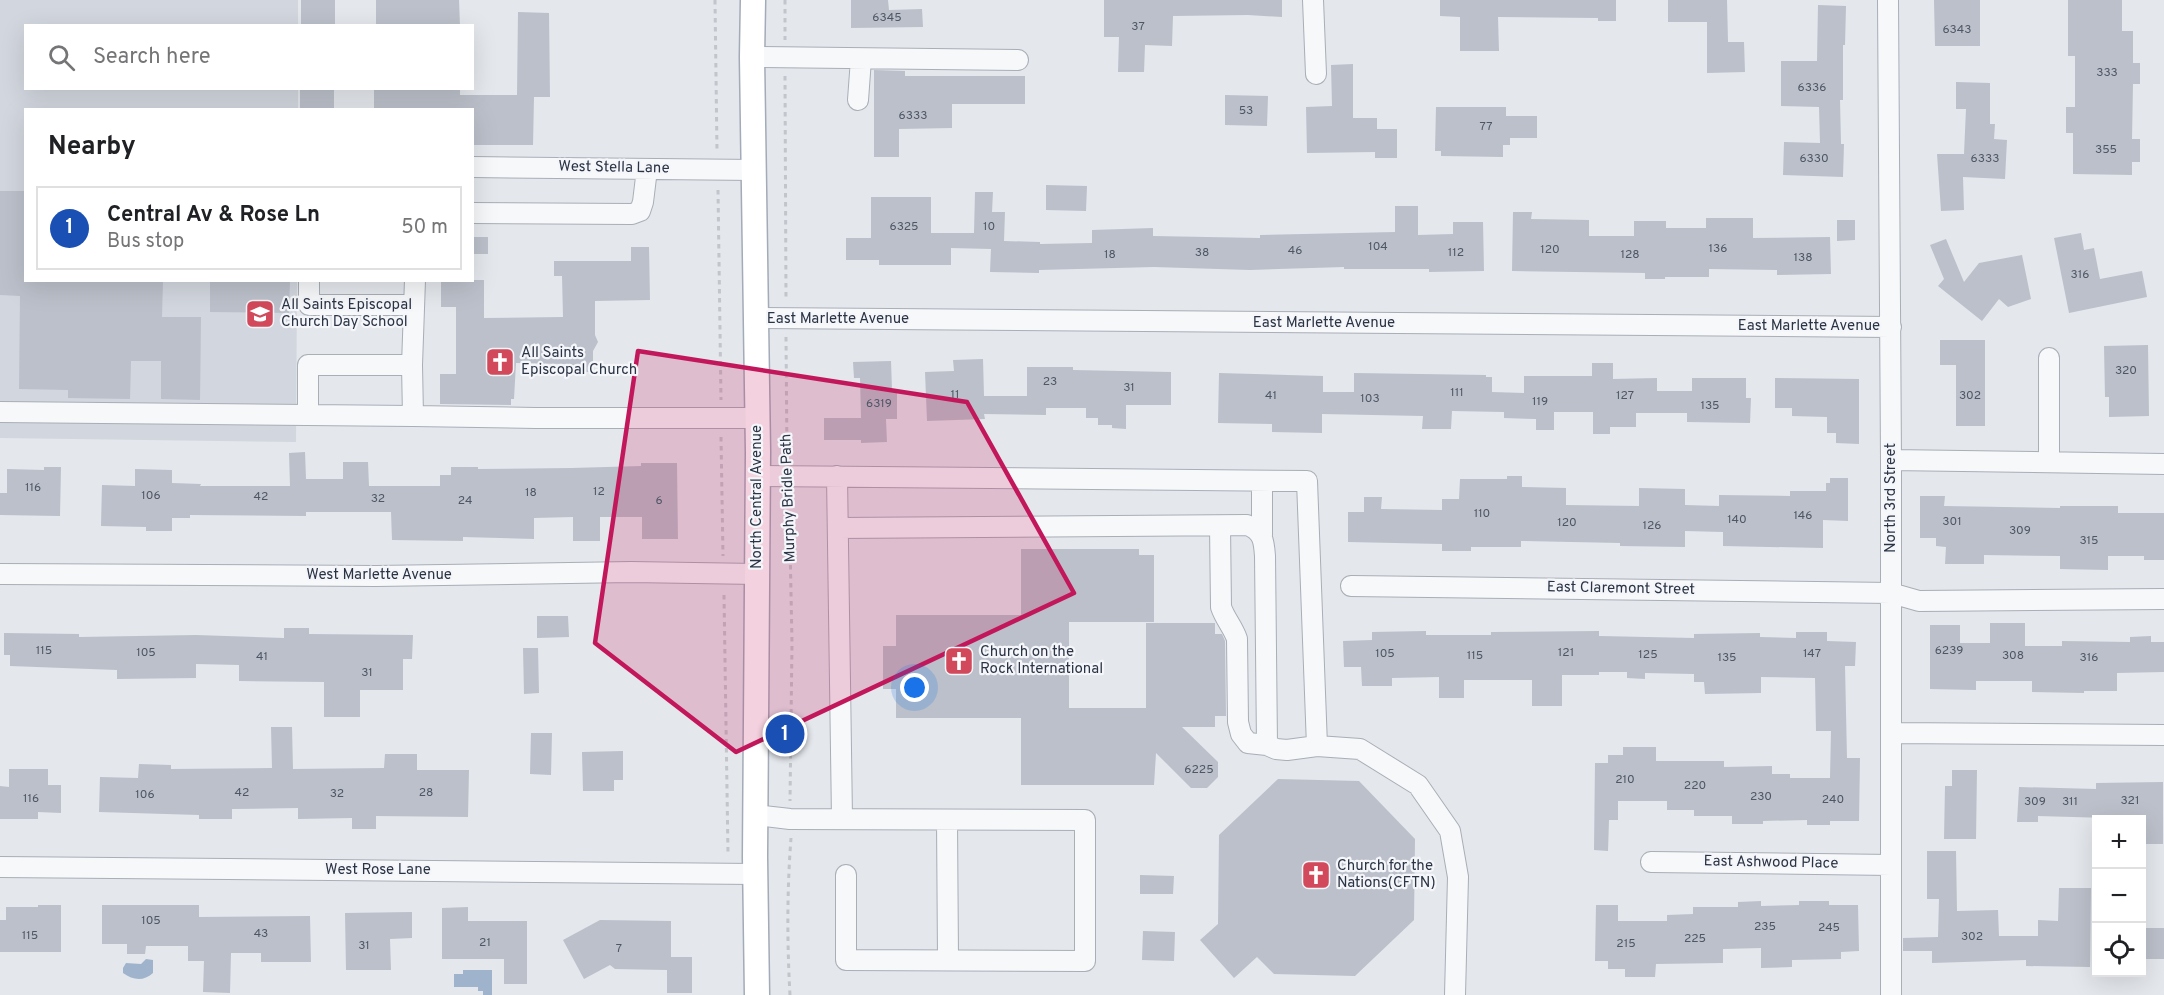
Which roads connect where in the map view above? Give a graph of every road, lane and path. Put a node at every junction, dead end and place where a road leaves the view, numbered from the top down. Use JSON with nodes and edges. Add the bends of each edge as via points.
{"nodes":[{"id":1,"x":715,"y":0,"type":"edge"},
{"id":2,"x":753,"y":0,"type":"edge"},
{"id":3,"x":785,"y":0,"type":"edge"},
{"id":4,"x":1313,"y":0,"type":"edge"},
{"id":5,"x":1888,"y":0,"type":"edge"},
{"id":6,"x":752,"y":57,"type":"junction"},
{"id":7,"x":785,"y":58,"type":"junction"},
{"id":8,"x":861,"y":58,"type":"junction"},
{"id":9,"x":1018,"y":60,"type":"dead end"},
{"id":10,"x":1316,"y":74,"type":"dead end"},
{"id":11,"x":858,"y":100,"type":"dead end"},
{"id":12,"x":717,"y":151,"type":"dead end"},
{"id":13,"x":474,"y":167,"type":"edge"},
{"id":14,"x":647,"y":169,"type":"junction"},
{"id":15,"x":755,"y":170,"type":"junction"},
{"id":16,"x":718,"y":190,"type":"dead end"},
{"id":17,"x":474,"y":213,"type":"edge"},
{"id":18,"x":309,"y":282,"type":"edge"},
{"id":19,"x":415,"y":282,"type":"edge"},
{"id":20,"x":414,"y":305,"type":"junction"},
{"id":21,"x":756,"y":318,"type":"junction"},
{"id":22,"x":786,"y":318,"type":"junction"},
{"id":23,"x":1890,"y":327,"type":"junction"},
{"id":24,"x":2049,"y":358,"type":"dead end"},
{"id":25,"x":412,"y":365,"type":"junction"},
{"id":26,"x":0,"y":412,"type":"edge"},
{"id":27,"x":308,"y":415,"type":"junction"},
{"id":28,"x":413,"y":416,"type":"junction"},
{"id":29,"x":721,"y":418,"type":"junction"},
{"id":30,"x":757,"y":418,"type":"junction"},
{"id":31,"x":1891,"y":460,"type":"junction"},
{"id":32,"x":2049,"y":462,"type":"junction"},
{"id":33,"x":2164,"y":464,"type":"edge"},
{"id":34,"x":758,"y":476,"type":"junction"},
{"id":35,"x":788,"y":476,"type":"junction"},
{"id":36,"x":837,"y":476,"type":"junction"},
{"id":37,"x":1262,"y":481,"type":"junction"},
{"id":38,"x":1220,"y":525,"type":"junction"},
{"id":39,"x":838,"y":528,"type":"junction"},
{"id":40,"x":1262,"y":535,"type":"junction"},
{"id":41,"x":723,"y":564,"type":"dead end"},
{"id":42,"x":0,"y":574,"type":"edge"},
{"id":43,"x":757,"y":574,"type":"junction"},
{"id":44,"x":1351,"y":586,"type":"dead end"},
{"id":45,"x":1890,"y":592,"type":"junction"},
{"id":46,"x":724,"y":595,"type":"dead end"},
{"id":47,"x":2164,"y":600,"type":"edge"},
{"id":48,"x":1891,"y":733,"type":"junction"},
{"id":49,"x":2164,"y":735,"type":"edge"},
{"id":50,"x":1267,"y":745,"type":"junction"},
{"id":51,"x":1317,"y":746,"type":"junction"},
{"id":52,"x":755,"y":816,"type":"junction"},
{"id":53,"x":790,"y":819,"type":"junction"},
{"id":54,"x":842,"y":819,"type":"junction"},
{"id":55,"x":947,"y":820,"type":"junction"},
{"id":56,"x":734,"y":856,"type":"dead end"},
{"id":57,"x":1650,"y":862,"type":"dead end"},
{"id":58,"x":1890,"y":865,"type":"junction"},
{"id":59,"x":0,"y":867,"type":"edge"},
{"id":60,"x":755,"y":874,"type":"junction"},
{"id":61,"x":846,"y":875,"type":"dead end"},
{"id":62,"x":948,"y":959,"type":"junction"},
{"id":63,"x":757,"y":995,"type":"edge"},
{"id":64,"x":790,"y":995,"type":"edge"},
{"id":65,"x":1455,"y":995,"type":"edge"},
{"id":66,"x":1891,"y":995,"type":"edge"}],
"edges":[{"from":1,"to":12,"type":"path"},
{"from":2,"to":6,"type":"main road","name":"North Central Avenue"},
{"from":3,"to":7,"type":"path","name":"Murphy Bridle Path"},
{"from":4,"to":10,"type":"street"},
{"from":5,"to":23,"type":"street","name":"North 3rd Street"},
{"from":6,"to":7,"type":"street"},
{"from":6,"to":15,"type":"main road","name":"North Central Avenue"},
{"from":7,"to":8,"type":"street"},
{"from":7,"to":22,"type":"path","name":"Murphy Bridle Path"},
{"from":8,"to":9,"type":"street"},
{"from":8,"to":11,"type":"street"},
{"from":13,"to":14,"type":"street","name":"West Stella Lane"},
{"from":14,"to":15,"type":"street","name":"West Stella Lane"},
{"from":14,"to":17,"type":"street","via":[[640,211],[632,214]]},
{"from":15,"to":21,"type":"main road","name":"North Central Avenue"},
{"from":16,"to":29,"type":"path"},
{"from":18,"to":20,"type":"street","via":[[309,305]]},
{"from":19,"to":20,"type":"street"},
{"from":20,"to":25,"type":"street"},
{"from":21,"to":22,"type":"street","name":"East Marlette Avenue"},
{"from":21,"to":30,"type":"main road","name":"North Central Avenue"},
{"from":22,"to":23,"type":"street","name":"East Marlette Avenue"},
{"from":22,"to":35,"type":"path","name":"Murphy Bridle Path"},
{"from":23,"to":31,"type":"street","name":"North 3rd Street"},
{"from":24,"to":32,"type":"street"},
{"from":25,"to":27,"type":"street","via":[[308,365]]},
{"from":25,"to":28,"type":"street"},
{"from":26,"to":27,"type":"street"},
{"from":27,"to":28,"type":"street"},
{"from":28,"to":29,"type":"street"},
{"from":29,"to":30,"type":"street"},
{"from":29,"to":41,"type":"path"},
{"from":30,"to":34,"type":"main road","name":"North Central Avenue"},
{"from":31,"to":32,"type":"street"},
{"from":31,"to":45,"type":"street","name":"North 3rd Street"},
{"from":32,"to":33,"type":"street"},
{"from":34,"to":35,"type":"street"},
{"from":34,"to":43,"type":"main road","name":"North Central Avenue"},
{"from":35,"to":36,"type":"street"},
{"from":35,"to":53,"type":"path","name":"Murphy Bridle Path","via":[[792,644]]},
{"from":36,"to":37,"type":"street"},
{"from":36,"to":39,"type":"street"},
{"from":37,"to":40,"type":"street"},
{"from":37,"to":51,"type":"street","via":[[1307,481]]},
{"from":38,"to":39,"type":"street"},
{"from":38,"to":40,"type":"street","via":[[1247,525]]},
{"from":38,"to":50,"type":"street","via":[[1221,607],[1237,639],[1238,722],[1248,742]]},
{"from":39,"to":54,"type":"street"},
{"from":40,"to":50,"type":"street"},
{"from":42,"to":43,"type":"street","name":"West Marlette Avenue"},
{"from":43,"to":52,"type":"main road","name":"North Central Avenue"},
{"from":44,"to":45,"type":"street","name":"East Claremont Street"},
{"from":45,"to":47,"type":"street","name":"East Claremont Street","via":[[1919,601]]},
{"from":45,"to":48,"type":"street","name":"North 3rd Street"},
{"from":46,"to":56,"type":"path","via":[[728,856]]},
{"from":48,"to":49,"type":"street"},
{"from":48,"to":58,"type":"street","name":"North 3rd Street"},
{"from":50,"to":51,"type":"street","via":[[1287,750]]},
{"from":51,"to":65,"type":"street","via":[[1360,749],[1418,785],[1450,831],[1458,877]]},
{"from":52,"to":53,"type":"street"},
{"from":52,"to":60,"type":"main road","name":"North Central Avenue"},
{"from":53,"to":54,"type":"street"},
{"from":53,"to":64,"type":"path","name":"Murphy Bridle Path"},
{"from":54,"to":55,"type":"street"},
{"from":55,"to":62,"type":"street"},
{"from":55,"to":62,"type":"street","via":[[1085,820],[1085,961]]},
{"from":57,"to":58,"type":"street","name":"East Ashwood Place"},
{"from":58,"to":66,"type":"street","name":"North 3rd Street"},
{"from":59,"to":60,"type":"street","name":"West Rose Lane"},
{"from":60,"to":63,"type":"main road","name":"North Central Avenue"},
{"from":61,"to":62,"type":"street","via":[[846,960]]}]}
